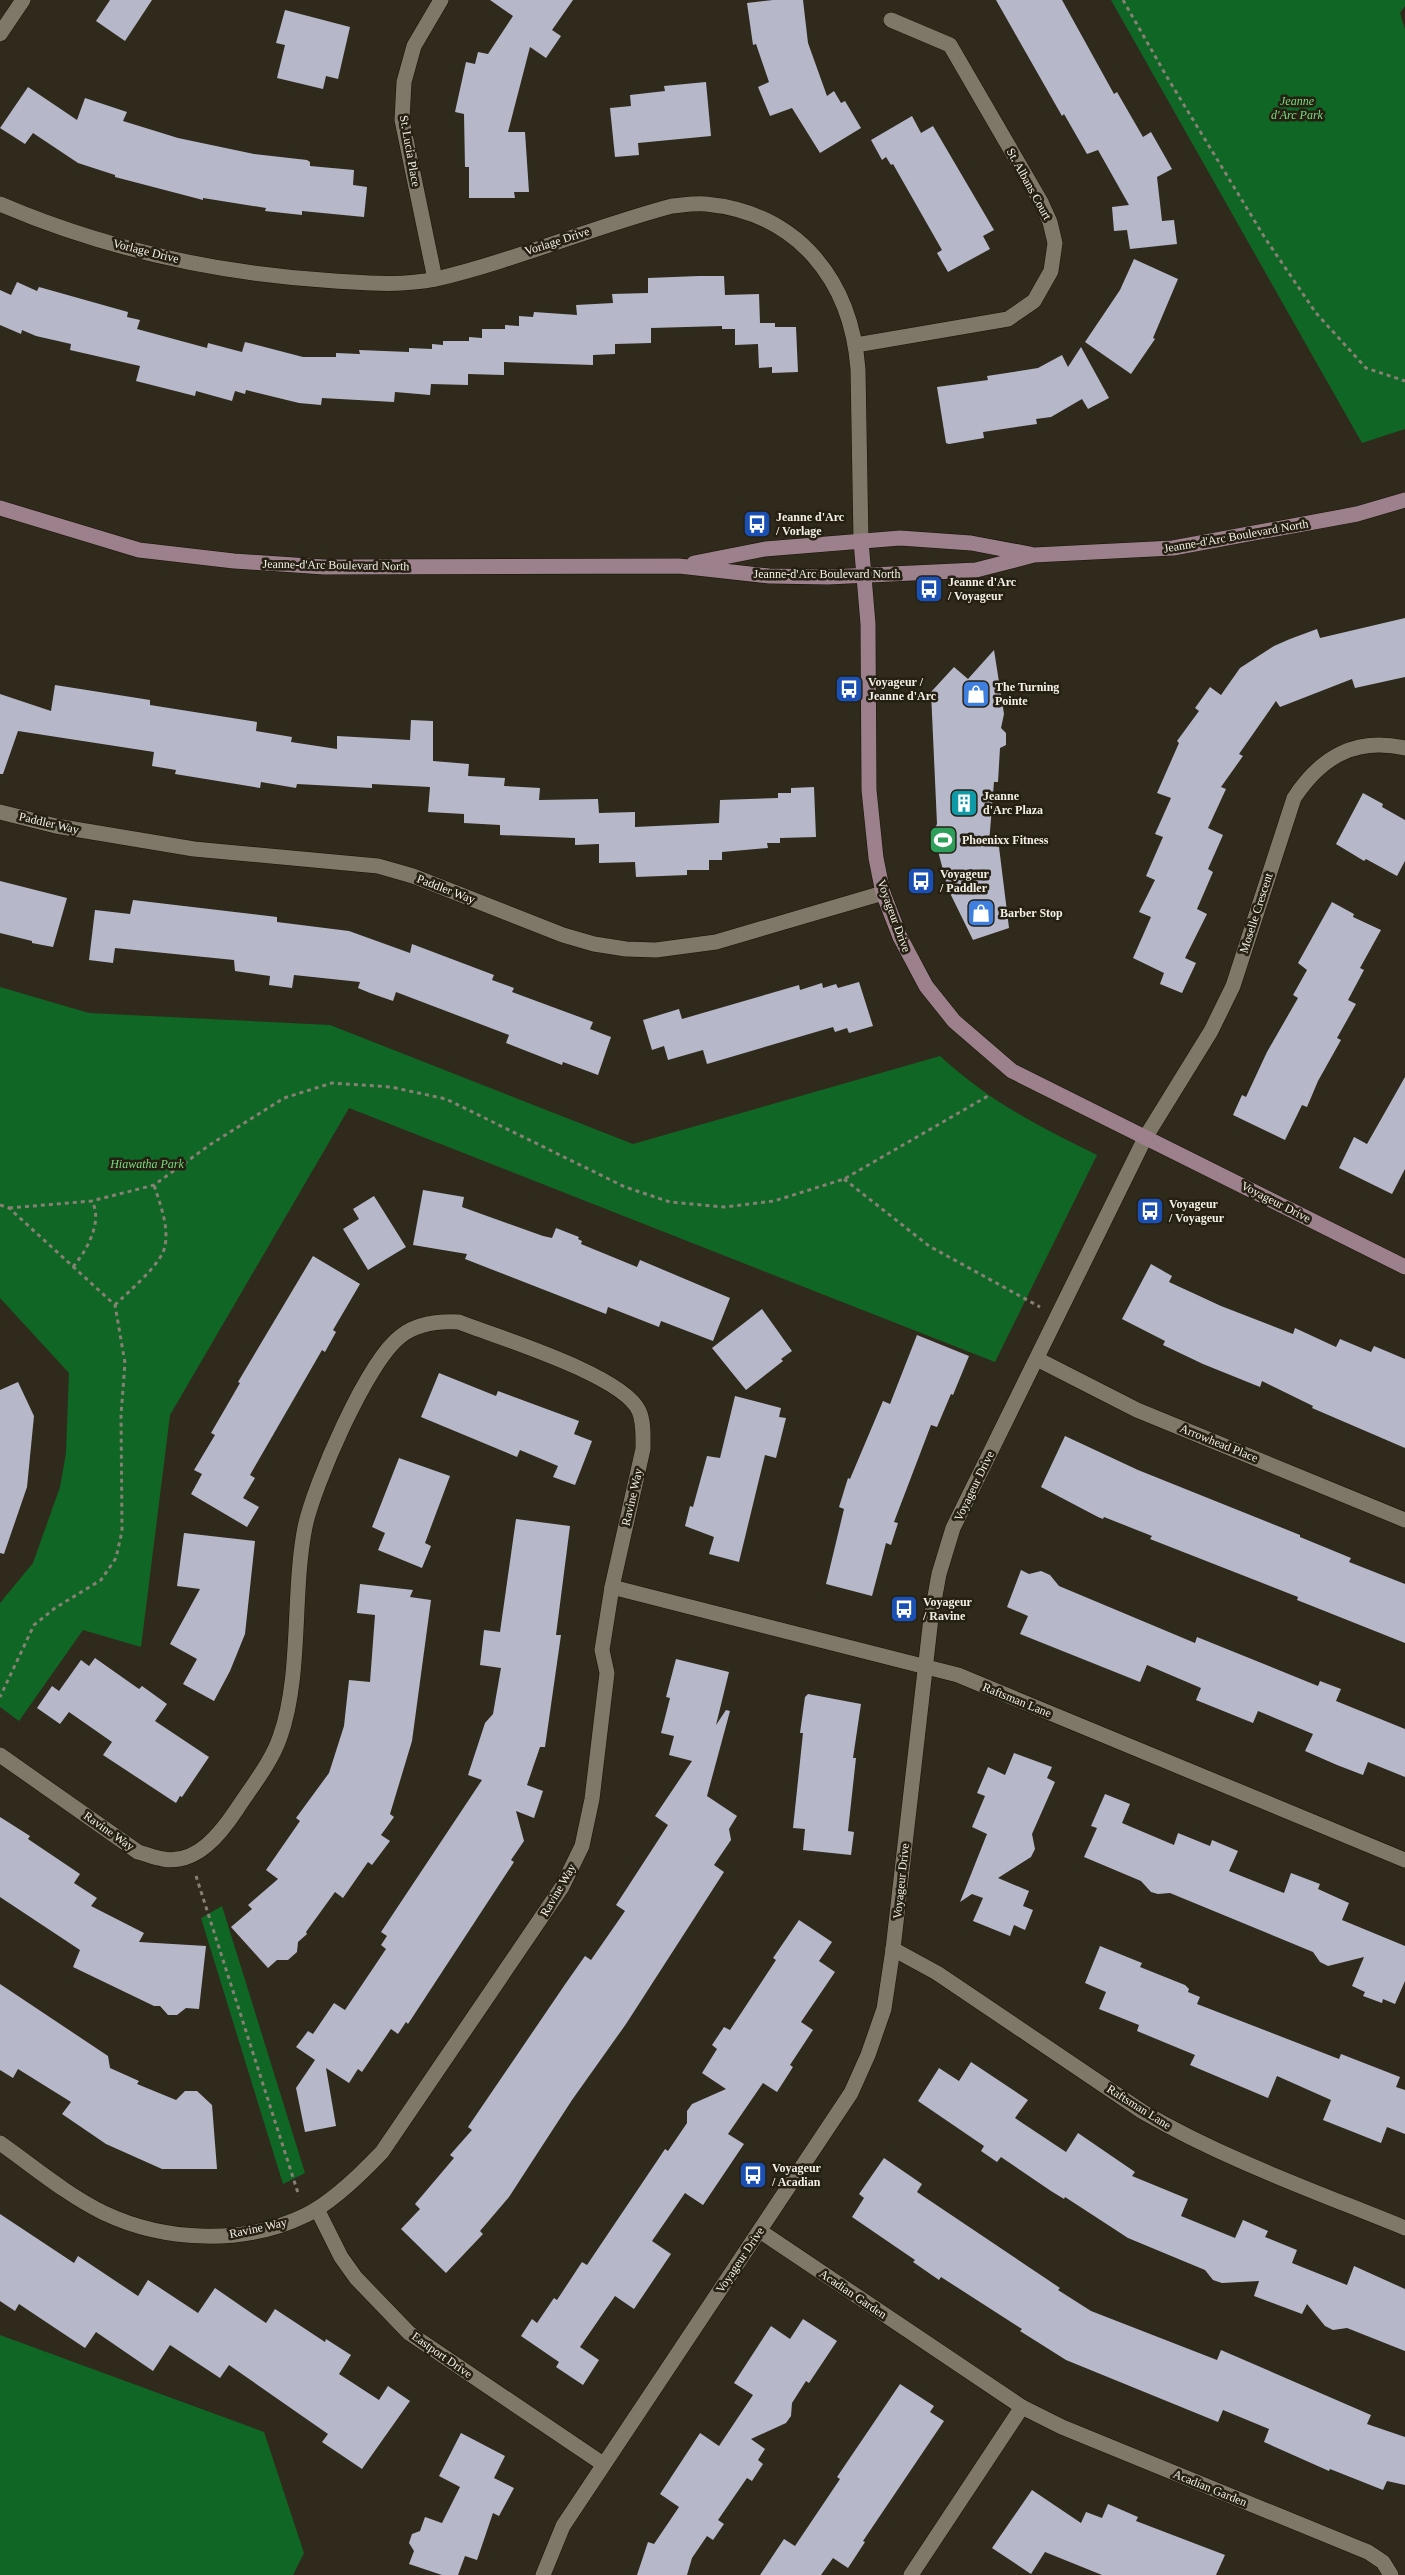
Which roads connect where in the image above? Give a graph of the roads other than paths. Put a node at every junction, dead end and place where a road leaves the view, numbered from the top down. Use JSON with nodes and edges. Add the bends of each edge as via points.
{"nodes":[{"id":1,"x":23,"y":0,"type":"edge"},
{"id":2,"x":441,"y":0,"type":"edge"},
{"id":3,"x":892,"y":20,"type":"dead end"},
{"id":4,"x":0,"y":34,"type":"edge"},
{"id":5,"x":0,"y":204,"type":"edge"},
{"id":6,"x":435,"y":279,"type":"junction"},
{"id":7,"x":856,"y":345,"type":"junction"},
{"id":8,"x":1405,"y":500,"type":"edge"},
{"id":9,"x":0,"y":508,"type":"edge"},
{"id":10,"x":861,"y":541,"type":"junction"},
{"id":11,"x":1034,"y":555,"type":"junction"},
{"id":12,"x":679,"y":566,"type":"junction"},
{"id":13,"x":864,"y":576,"type":"junction"},
{"id":14,"x":1405,"y":748,"type":"edge"},
{"id":15,"x":0,"y":812,"type":"edge"},
{"id":16,"x":883,"y":892,"type":"junction"},
{"id":17,"x":1146,"y":1138,"type":"junction"},
{"id":18,"x":1405,"y":1267,"type":"edge"},
{"id":19,"x":1037,"y":1359,"type":"junction"},
{"id":20,"x":1405,"y":1520,"type":"edge"},
{"id":21,"x":612,"y":1587,"type":"junction"},
{"id":22,"x":924,"y":1666,"type":"junction"},
{"id":23,"x":0,"y":1755,"type":"edge"},
{"id":24,"x":1405,"y":1860,"type":"edge"},
{"id":25,"x":893,"y":1949,"type":"junction"},
{"id":26,"x":0,"y":2143,"type":"edge"},
{"id":27,"x":311,"y":2212,"type":"junction"},
{"id":28,"x":1405,"y":2228,"type":"edge"},
{"id":29,"x":760,"y":2230,"type":"junction"},
{"id":30,"x":1022,"y":2407,"type":"junction"},
{"id":31,"x":603,"y":2464,"type":"junction"},
{"id":32,"x":543,"y":2575,"type":"edge"},
{"id":33,"x":911,"y":2575,"type":"edge"},
{"id":34,"x":1392,"y":2575,"type":"edge"}],
"edges":[{"from":1,"to":4,"type":"street"},
{"from":2,"to":6,"type":"street","name":"St. Lucia Place","via":[[414,46],[404,82],[402,120]]},
{"from":3,"to":7,"type":"street","name":"St. Albans Court","via":[[950,45],[1041,202],[1055,243],[1051,271],[1034,301],[1008,319]]},
{"from":5,"to":6,"type":"street","name":"Vorlage Drive","via":[[134,249],[260,275],[382,284]]},
{"from":6,"to":7,"type":"street","name":"Vorlage Drive","via":[[672,206],[715,206],[763,218],[790,234],[814,256],[833,279],[846,307]]},
{"from":7,"to":10,"type":"street","name":"Vorlage Drive"},
{"from":8,"to":11,"type":"main road","name":"Jeanne-d'Arc Boulevard North","via":[[1357,514],[1174,548]]},
{"from":9,"to":12,"type":"main road","name":"Jeanne-d'Arc Boulevard North","via":[[139,550],[234,562],[324,567]]},
{"from":10,"to":11,"type":"main road","name":"Jeanne-d'Arc Boulevard North","via":[[900,538],[971,543]]},
{"from":10,"to":12,"type":"main road","name":"Jeanne-d'Arc Boulevard North","via":[[765,549]]},
{"from":10,"to":13,"type":"main road","name":"Voyageur Drive"},
{"from":11,"to":13,"type":"main road","name":"Jeanne-d'Arc Boulevard North","via":[[976,570]]},
{"from":12,"to":13,"type":"main road","name":"Jeanne-d'Arc Boulevard North","via":[[769,576]]},
{"from":13,"to":16,"type":"main road","name":"Voyageur Drive","via":[[868,624],[869,790]]},
{"from":14,"to":17,"type":"street","name":"Moselle Crescent","via":[[1390,744],[1366,745],[1334,756],[1308,776],[1294,798],[1233,986],[1211,1032]]},
{"from":15,"to":16,"type":"street","name":"Paddler Way","via":[[56,826],[194,849],[378,866],[413,876],[563,935],[626,949],[656,950],[716,942]]},
{"from":16,"to":17,"type":"main road","name":"Voyageur Drive","via":[[900,937],[926,986],[973,1038],[1012,1071]]},
{"from":17,"to":18,"type":"main road","name":"Voyageur Drive"},
{"from":17,"to":19,"type":"street","name":"Voyageur Drive"},
{"from":19,"to":20,"type":"street","name":"Arrowhead Place","via":[[1138,1410]]},
{"from":19,"to":22,"type":"street","name":"Voyageur Drive","via":[[953,1528],[939,1574]]},
{"from":21,"to":22,"type":"street","name":"Raftsman Lane"},
{"from":21,"to":23,"type":"street","name":"Ravine Way","via":[[643,1449],[639,1410],[618,1388],[592,1373],[459,1322],[440,1321],[402,1335],[386,1350],[346,1420],[306,1526],[290,1693],[280,1736],[271,1757],[230,1819],[208,1845],[189,1857],[164,1860],[138,1852]]},
{"from":21,"to":27,"type":"street","name":"Ravine Way","via":[[602,1650],[607,1673],[593,1790],[582,1846],[562,1887],[398,2131],[364,2171]]},
{"from":22,"to":24,"type":"street","name":"Raftsman Lane","via":[[958,1675]]},
{"from":22,"to":25,"type":"street","name":"Voyageur Drive"},
{"from":25,"to":28,"type":"street","name":"Raftsman Lane","via":[[937,1973],[1144,2112],[1179,2132]]},
{"from":25,"to":29,"type":"street","name":"Voyageur Drive","via":[[884,2008],[851,2093]]},
{"from":26,"to":27,"type":"street","name":"Ravine Way","via":[[103,2213],[151,2229],[220,2236],[272,2227]]},
{"from":27,"to":31,"type":"street","name":"Eastport Drive","via":[[356,2278],[409,2333]]},
{"from":29,"to":30,"type":"street","name":"Acadian Garden"},
{"from":29,"to":31,"type":"street","name":"Voyageur Drive"},
{"from":30,"to":33,"type":"street"},
{"from":30,"to":34,"type":"street","name":"Acadian Garden","via":[[1062,2427],[1368,2552],[1383,2562]]},
{"from":31,"to":32,"type":"street","name":"Voyageur Drive","via":[[563,2526]]}]}
